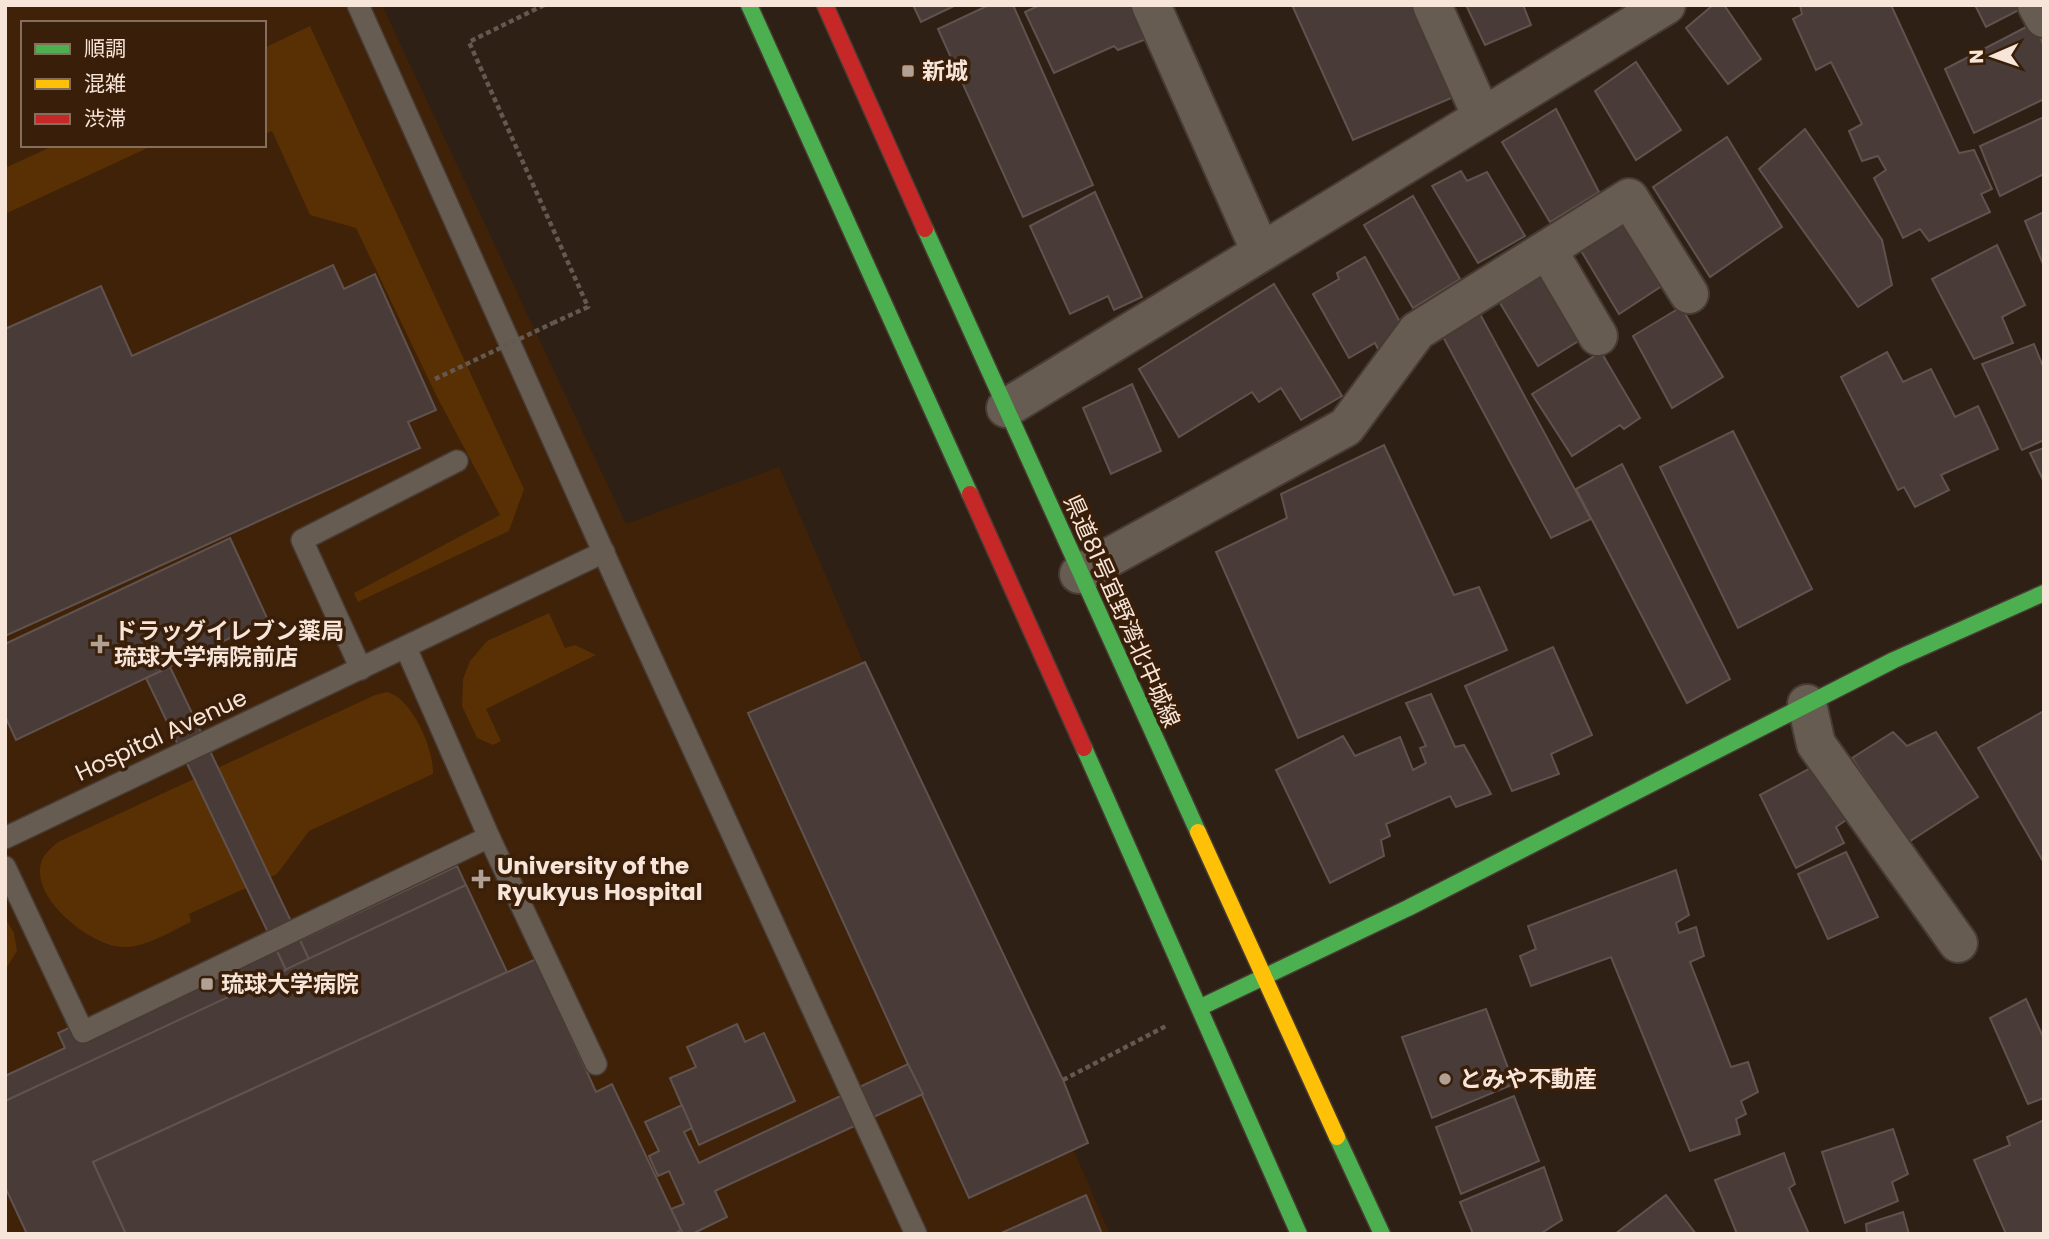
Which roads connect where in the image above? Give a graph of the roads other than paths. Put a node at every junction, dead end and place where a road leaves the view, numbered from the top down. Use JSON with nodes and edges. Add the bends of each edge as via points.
{"nodes":[{"id":1,"x":358,"y":5,"type":"edge"},
{"id":2,"x":749,"y":5,"type":"edge"},
{"id":3,"x":825,"y":5,"type":"edge"},
{"id":4,"x":1151,"y":5,"type":"edge"},
{"id":5,"x":1432,"y":5,"type":"edge"},
{"id":6,"x":1666,"y":5,"type":"edge"},
{"id":7,"x":2037,"y":5,"type":"edge"},
{"id":8,"x":2044,"y":18,"type":"edge"},
{"id":9,"x":1482,"y":117,"type":"junction"},
{"id":10,"x":1548,"y":251,"type":"junction"},
{"id":11,"x":1261,"y":252,"type":"junction"},
{"id":12,"x":1689,"y":294,"type":"dead end"},
{"id":13,"x":1598,"y":336,"type":"dead end"},
{"id":14,"x":1006,"y":408,"type":"junction"},
{"id":15,"x":457,"y":461,"type":"dead end"},
{"id":16,"x":604,"y":552,"type":"junction"},
{"id":17,"x":1079,"y":574,"type":"junction"},
{"id":18,"x":2044,"y":593,"type":"edge"},
{"id":19,"x":406,"y":648,"type":"junction"},
{"id":20,"x":361,"y":669,"type":"junction"},
{"id":21,"x":1807,"y":704,"type":"junction"},
{"id":22,"x":489,"y":837,"type":"junction"},
{"id":23,"x":5,"y":838,"type":"edge"},
{"id":24,"x":5,"y":867,"type":"edge"},
{"id":25,"x":1958,"y":943,"type":"dead end"},
{"id":26,"x":1265,"y":978,"type":"junction"},
{"id":27,"x":1200,"y":1007,"type":"junction"},
{"id":28,"x":596,"y":1064,"type":"dead end"},
{"id":29,"x":916,"y":1234,"type":"edge"},
{"id":30,"x":1299,"y":1234,"type":"edge"},
{"id":31,"x":1382,"y":1234,"type":"edge"}],
"edges":[{"from":1,"to":16,"type":"lane"},
{"from":2,"to":27,"type":"main road"},
{"from":3,"to":14,"type":"main road","name":"県道81号宜野湾北中城線"},
{"from":4,"to":11,"type":"street"},
{"from":5,"to":9,"type":"street"},
{"from":6,"to":9,"type":"street"},
{"from":7,"to":8,"type":"street"},
{"from":9,"to":11,"type":"street"},
{"from":10,"to":12,"type":"street","via":[[1629,198]]},
{"from":10,"to":13,"type":"street"},
{"from":10,"to":17,"type":"street","via":[[1417,331],[1346,426]]},
{"from":11,"to":14,"type":"street"},
{"from":14,"to":17,"type":"main road","name":"県道81号宜野湾北中城線"},
{"from":15,"to":20,"type":"lane","via":[[302,540]]},
{"from":16,"to":19,"type":"lane","name":"Hospital Avenue"},
{"from":16,"to":29,"type":"lane"},
{"from":17,"to":26,"type":"main road","name":"県道81号宜野湾北中城線"},
{"from":18,"to":21,"type":"main road"},
{"from":19,"to":20,"type":"lane","name":"Hospital Avenue"},
{"from":19,"to":22,"type":"lane"},
{"from":20,"to":23,"type":"lane","name":"Hospital Avenue"},
{"from":21,"to":25,"type":"street","via":[[1816,744]]},
{"from":21,"to":26,"type":"main road"},
{"from":22,"to":24,"type":"lane","via":[[83,1032]]},
{"from":22,"to":28,"type":"lane"},
{"from":26,"to":27,"type":"main road"},
{"from":26,"to":31,"type":"main road","name":"県道81号宜野湾北中城線"},
{"from":27,"to":30,"type":"main road"}]}
